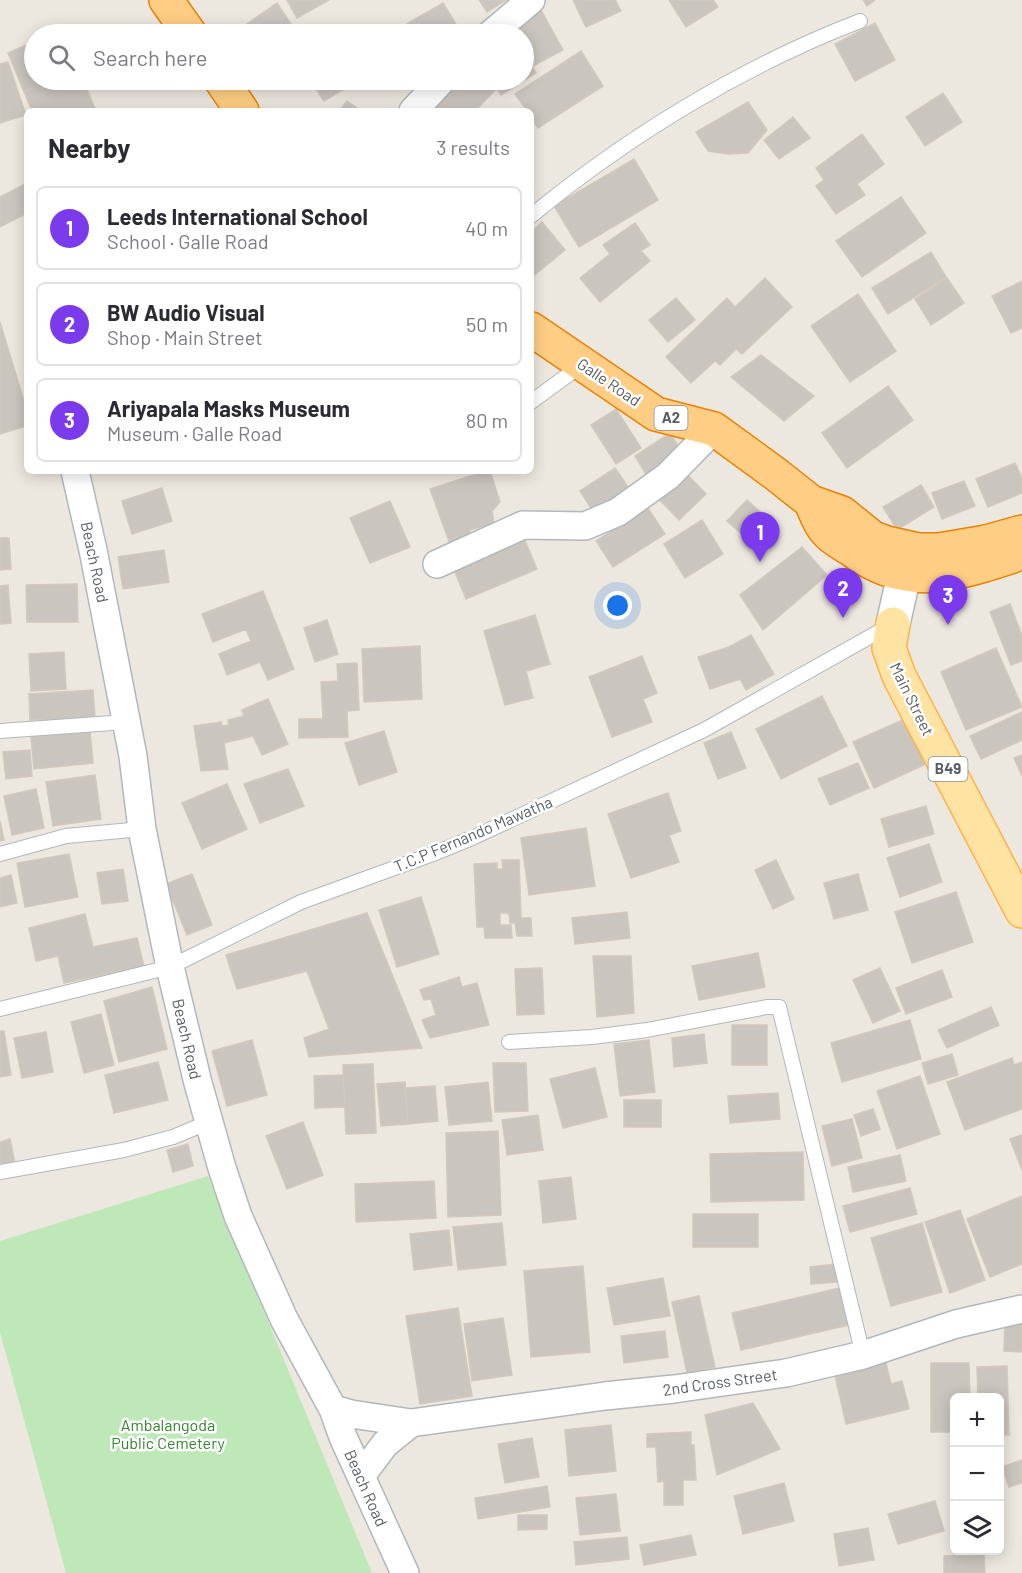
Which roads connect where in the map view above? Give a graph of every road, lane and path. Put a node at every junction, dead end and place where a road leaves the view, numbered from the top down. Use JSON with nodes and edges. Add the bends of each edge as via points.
{"nodes":[{"id":1,"x":166,"y":0,"type":"edge"},
{"id":2,"x":531,"y":0,"type":"edge"},
{"id":3,"x":860,"y":21,"type":"dead end"},
{"id":4,"x":183,"y":24,"type":"edge"},
{"id":5,"x":503,"y":24,"type":"edge"},
{"id":6,"x":227,"y":90,"type":"edge"},
{"id":7,"x":433,"y":90,"type":"edge"},
{"id":8,"x":240,"y":108,"type":"edge"},
{"id":9,"x":416,"y":108,"type":"edge"},
{"id":10,"x":534,"y":214,"type":"edge"},
{"id":11,"x":534,"y":331,"type":"edge"},
{"id":12,"x":583,"y":364,"type":"junction"},
{"id":13,"x":534,"y":400,"type":"edge"},
{"id":14,"x":714,"y":429,"type":"junction"},
{"id":15,"x":76,"y":474,"type":"edge"},
{"id":16,"x":811,"y":502,"type":"junction"},
{"id":17,"x":1022,"y":532,"type":"edge"},
{"id":18,"x":1022,"y":553,"type":"edge"},
{"id":19,"x":437,"y":564,"type":"dead end"},
{"id":20,"x":904,"y":575,"type":"junction"},
{"id":21,"x":893,"y":624,"type":"junction"},
{"id":22,"x":126,"y":722,"type":"junction"},
{"id":23,"x":0,"y":731,"type":"edge"},
{"id":24,"x":142,"y":829,"type":"junction"},
{"id":25,"x":0,"y":854,"type":"edge"},
{"id":26,"x":1022,"y":911,"type":"edge"},
{"id":27,"x":170,"y":967,"type":"junction"},
{"id":28,"x":0,"y":1009,"type":"edge"},
{"id":29,"x":509,"y":1042,"type":"dead end"},
{"id":30,"x":209,"y":1122,"type":"junction"},
{"id":31,"x":0,"y":1172,"type":"edge"},
{"id":32,"x":1022,"y":1309,"type":"edge"},
{"id":33,"x":863,"y":1355,"type":"junction"},
{"id":34,"x":333,"y":1409,"type":"junction"},
{"id":35,"x":411,"y":1423,"type":"junction"},
{"id":36,"x":361,"y":1476,"type":"junction"},
{"id":37,"x":405,"y":1573,"type":"edge"}],
"edges":[{"from":1,"to":4,"type":"highway"},
{"from":2,"to":5,"type":"street"},
{"from":3,"to":10,"type":"lane","via":[[766,61],[678,112],[566,187]]},
{"from":6,"to":8,"type":"highway"},
{"from":7,"to":9,"type":"street"},
{"from":11,"to":12,"type":"highway","name":"Galle Road","number":"A2"},
{"from":12,"to":13,"type":"lane"},
{"from":12,"to":14,"type":"highway","name":"Galle Road","number":"A2","via":[[656,414]]},
{"from":14,"to":16,"type":"highway","name":"Galle Road","number":"A2"},
{"from":14,"to":19,"type":"street","via":[[668,476],[618,512],[585,526],[523,525]]},
{"from":15,"to":22,"type":"street","name":"Beach Road"},
{"from":16,"to":17,"type":"highway","name":"Galle Road","number":"A2","via":[[842,513],[873,538],[919,550],[963,547]]},
{"from":16,"to":20,"type":"highway","name":"Galle Road","number":"A2","via":[[825,531],[868,562]]},
{"from":18,"to":20,"type":"highway","name":"Galle Road","number":"A2","via":[[944,575]]},
{"from":20,"to":21,"type":"street","name":"Main Street"},
{"from":21,"to":26,"type":"main road","name":"Main Street","number":"B49","via":[[889,648],[899,676]]},
{"from":21,"to":27,"type":"lane","name":"T.C.P Fernando Mawatha","via":[[704,730],[472,838],[300,902]]},
{"from":22,"to":23,"type":"lane"},
{"from":22,"to":24,"type":"street","name":"Beach Road"},
{"from":24,"to":25,"type":"lane","via":[[66,836]]},
{"from":24,"to":27,"type":"street","name":"Beach Road"},
{"from":27,"to":28,"type":"lane","name":"T.C.P Fernando Mawatha"},
{"from":27,"to":30,"type":"street","name":"Beach Road"},
{"from":29,"to":33,"type":"lane","via":[[647,1030],[779,1007]]},
{"from":30,"to":31,"type":"lane","via":[[124,1150]]},
{"from":30,"to":34,"type":"street","name":"Beach Road","via":[[237,1216],[284,1319]]},
{"from":32,"to":33,"type":"street","name":"2nd Cross Street","via":[[956,1324]]},
{"from":33,"to":35,"type":"street","name":"2nd Cross Street","via":[[775,1374]]},
{"from":34,"to":35,"type":"street","name":"2nd Cross Street"},
{"from":34,"to":36,"type":"street","name":"Beach Road"},
{"from":35,"to":36,"type":"street","via":[[385,1444]]},
{"from":36,"to":37,"type":"street","name":"Beach Road"}]}
